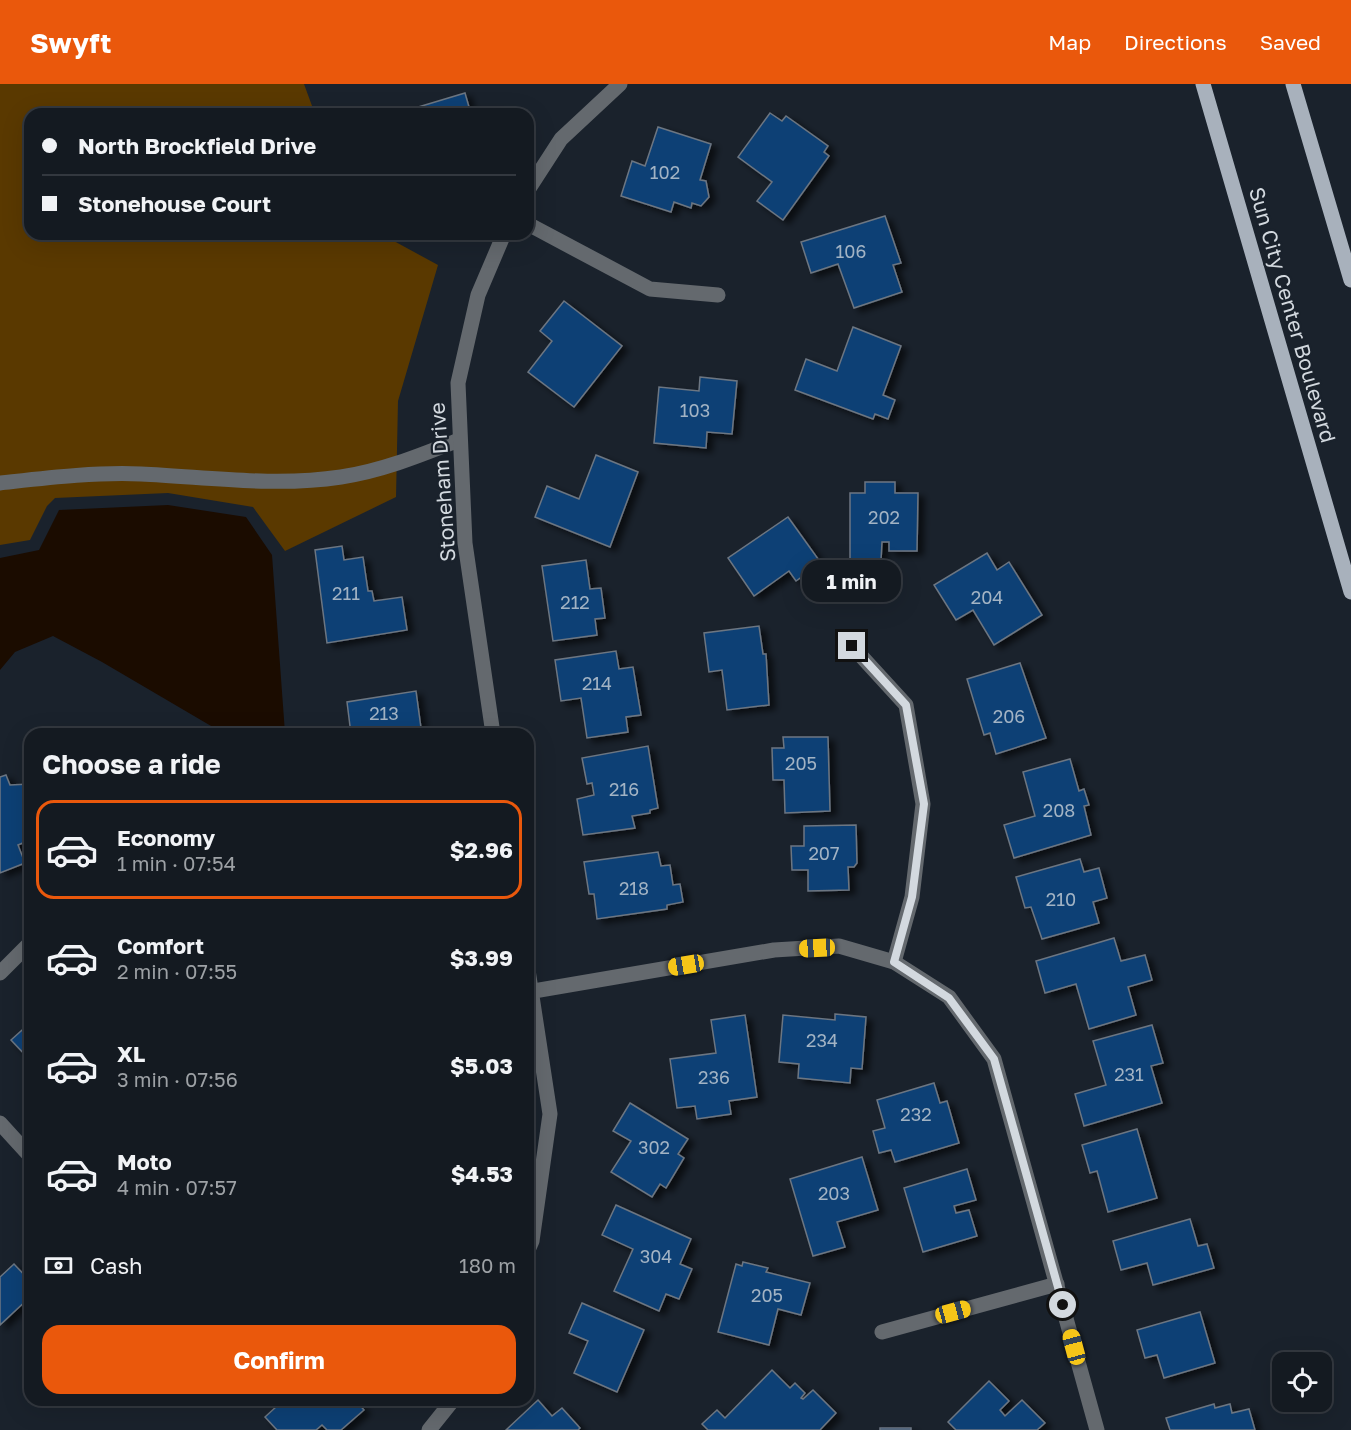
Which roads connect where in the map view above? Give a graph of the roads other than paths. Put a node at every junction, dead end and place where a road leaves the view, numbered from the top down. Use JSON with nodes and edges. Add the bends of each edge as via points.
{"nodes":[{"id":1,"x":620,"y":84,"type":"edge"},
{"id":2,"x":1203,"y":84,"type":"edge"},
{"id":3,"x":1293,"y":84,"type":"edge"},
{"id":4,"x":534,"y":181,"type":"edge"},
{"id":5,"x":534,"y":227,"type":"edge"},
{"id":6,"x":501,"y":240,"type":"edge"},
{"id":7,"x":1351,"y":280,"type":"edge"},
{"id":8,"x":718,"y":295,"type":"dead end"},
{"id":9,"x":459,"y":440,"type":"junction"},
{"id":10,"x":0,"y":483,"type":"edge"},
{"id":11,"x":1351,"y":592,"type":"edge"},
{"id":12,"x":852,"y":646,"type":"dead end"},
{"id":13,"x":492,"y":728,"type":"edge"},
{"id":14,"x":24,"y":949,"type":"edge"},
{"id":15,"x":894,"y":962,"type":"junction"},
{"id":16,"x":0,"y":973,"type":"edge"},
{"id":17,"x":534,"y":991,"type":"edge"},
{"id":18,"x":534,"y":1016,"type":"edge"},
{"id":19,"x":0,"y":1123,"type":"edge"},
{"id":20,"x":24,"y":1149,"type":"edge"},
{"id":21,"x":534,"y":1227,"type":"edge"},
{"id":22,"x":1057,"y":1284,"type":"junction"},
{"id":23,"x":882,"y":1332,"type":"dead end"},
{"id":24,"x":448,"y":1406,"type":"edge"},
{"id":25,"x":429,"y":1430,"type":"edge"},
{"id":26,"x":1097,"y":1430,"type":"edge"}],
"edges":[{"from":1,"to":4,"type":"street","via":[[561,139]]},
{"from":2,"to":11,"type":"main road","name":"Sun City Center Boulevard"},
{"from":3,"to":7,"type":"main road"},
{"from":5,"to":8,"type":"street","via":[[650,289]]},
{"from":6,"to":9,"type":"street","name":"Stoneham Drive","via":[[478,295],[458,382]]},
{"from":9,"to":10,"type":"street","via":[[410,460],[342,477],[268,482],[139,474]]},
{"from":9,"to":13,"type":"street","name":"Stoneham Drive","via":[[465,543]]},
{"from":12,"to":15,"type":"street","via":[[906,705],[924,804],[912,897]]},
{"from":14,"to":16,"type":"street"},
{"from":15,"to":17,"type":"street","via":[[839,946],[774,950]]},
{"from":15,"to":22,"type":"street","via":[[949,998],[994,1059]]},
{"from":18,"to":21,"type":"street","via":[[550,1114]]},
{"from":19,"to":20,"type":"street"},
{"from":22,"to":23,"type":"street"},
{"from":22,"to":26,"type":"street"},
{"from":24,"to":25,"type":"street"}]}
